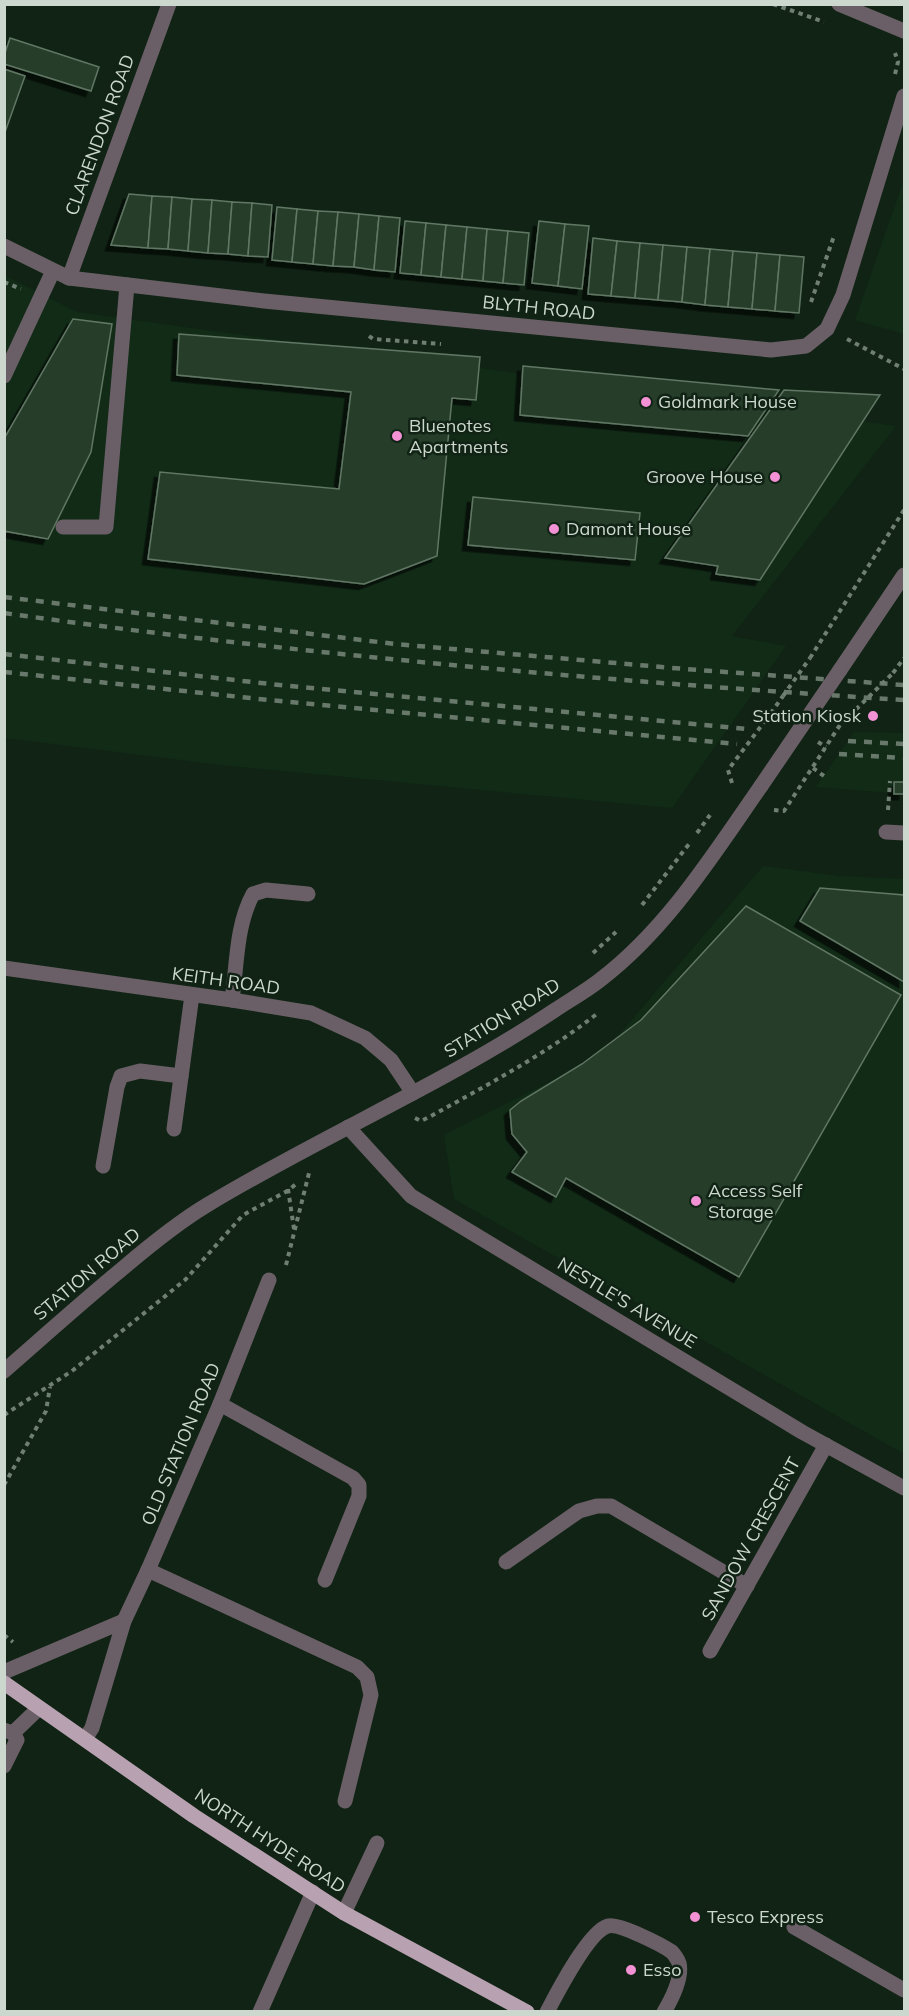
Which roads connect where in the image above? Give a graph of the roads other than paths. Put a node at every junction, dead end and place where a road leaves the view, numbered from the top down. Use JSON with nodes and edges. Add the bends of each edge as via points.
{"nodes":[{"id":1,"x":169,"y":4,"type":"edge"},
{"id":2,"x":839,"y":4,"type":"edge"},
{"id":3,"x":904,"y":31,"type":"edge"},
{"id":4,"x":904,"y":96,"type":"edge"},
{"id":5,"x":4,"y":246,"type":"edge"},
{"id":6,"x":53,"y":271,"type":"junction"},
{"id":7,"x":69,"y":278,"type":"junction"},
{"id":8,"x":127,"y":285,"type":"junction"},
{"id":9,"x":4,"y":376,"type":"edge"},
{"id":10,"x":63,"y":527,"type":"dead end"},
{"id":11,"x":904,"y":575,"type":"edge"},
{"id":12,"x":886,"y":832,"type":"dead end"},
{"id":13,"x":904,"y":832,"type":"edge"},
{"id":14,"x":308,"y":894,"type":"dead end"},
{"id":15,"x":4,"y":968,"type":"edge"},
{"id":16,"x":192,"y":995,"type":"junction"},
{"id":17,"x":232,"y":1000,"type":"junction"},
{"id":18,"x":181,"y":1076,"type":"junction"},
{"id":19,"x":413,"y":1093,"type":"junction"},
{"id":20,"x":348,"y":1127,"type":"junction"},
{"id":21,"x":174,"y":1129,"type":"dead end"},
{"id":22,"x":103,"y":1166,"type":"dead end"},
{"id":23,"x":269,"y":1280,"type":"road end"},
{"id":24,"x":4,"y":1371,"type":"edge"},
{"id":25,"x":220,"y":1404,"type":"junction"},
{"id":26,"x":826,"y":1445,"type":"junction"},
{"id":27,"x":904,"y":1488,"type":"edge"},
{"id":28,"x":506,"y":1562,"type":"dead end"},
{"id":29,"x":148,"y":1570,"type":"junction"},
{"id":30,"x":325,"y":1580,"type":"dead end"},
{"id":31,"x":747,"y":1586,"type":"junction"},
{"id":32,"x":124,"y":1621,"type":"junction"},
{"id":33,"x":710,"y":1651,"type":"dead end"},
{"id":34,"x":4,"y":1672,"type":"edge"},
{"id":35,"x":4,"y":1683,"type":"edge"},
{"id":36,"x":39,"y":1708,"type":"junction"},
{"id":37,"x":9,"y":1732,"type":"edge"},
{"id":38,"x":85,"y":1739,"type":"junction"},
{"id":39,"x":4,"y":1766,"type":"edge"},
{"id":40,"x":345,"y":1801,"type":"dead end"},
{"id":41,"x":377,"y":1843,"type":"dead end"},
{"id":42,"x":313,"y":1892,"type":"junction"},
{"id":43,"x":344,"y":1913,"type":"junction"},
{"id":44,"x":794,"y":1927,"type":"dead end"},
{"id":45,"x":904,"y":1990,"type":"edge"},
{"id":46,"x":667,"y":2007,"type":"edge"},
{"id":47,"x":260,"y":2012,"type":"edge"},
{"id":48,"x":527,"y":2012,"type":"edge"},
{"id":49,"x":547,"y":2012,"type":"edge"}],
"edges":[{"from":1,"to":7,"type":"street","name":"CLARENDON ROAD"},
{"from":2,"to":3,"type":"street"},
{"from":4,"to":8,"type":"street","name":"BLYTH ROAD","via":[[843,295],[827,329],[806,346],[771,350]]},
{"from":5,"to":6,"type":"street","name":"BLYTH ROAD"},
{"from":6,"to":7,"type":"street","name":"BLYTH ROAD"},
{"from":6,"to":9,"type":"street"},
{"from":7,"to":8,"type":"street","name":"BLYTH ROAD"},
{"from":8,"to":10,"type":"street","via":[[106,527]]},
{"from":11,"to":19,"type":"street","name":"STATION ROAD","bridge":true,"via":[[694,882],[649,935],[601,980],[523,1031]]},
{"from":12,"to":13,"type":"street"},
{"from":14,"to":17,"type":"street","via":[[266,890],[253,894],[241,928]]},
{"from":15,"to":16,"type":"street","name":"KEITH ROAD"},
{"from":16,"to":17,"type":"street","name":"KEITH ROAD"},
{"from":16,"to":18,"type":"street"},
{"from":17,"to":19,"type":"street","name":"KEITH ROAD","via":[[311,1013],[365,1038],[391,1060]]},
{"from":18,"to":21,"type":"street"},
{"from":18,"to":22,"type":"street","via":[[140,1071],[122,1076]]},
{"from":19,"to":20,"type":"street","name":"STATION ROAD"},
{"from":20,"to":24,"type":"street","name":"STATION ROAD","via":[[206,1206],[159,1239]]},
{"from":20,"to":26,"type":"street","name":"NESTLE'S AVENUE","via":[[411,1196]]},
{"from":23,"to":25,"type":"street","name":"OLD STATION ROAD"},
{"from":25,"to":29,"type":"street","name":"OLD STATION ROAD"},
{"from":25,"to":30,"type":"street","via":[[353,1478],[359,1485],[359,1496]]},
{"from":26,"to":27,"type":"street","name":"NESTLE'S AVENUE"},
{"from":26,"to":31,"type":"street","name":"SANDOW CRESCENT"},
{"from":28,"to":31,"type":"street","via":[[579,1511],[611,1506]]},
{"from":29,"to":32,"type":"street","name":"OLD STATION ROAD"},
{"from":29,"to":40,"type":"street","via":[[357,1667],[367,1677],[371,1695]]},
{"from":31,"to":33,"type":"street","name":"SANDOW CRESCENT"},
{"from":32,"to":34,"type":"street"},
{"from":32,"to":38,"type":"street","name":"OLD STATION ROAD","via":[[92,1728]]},
{"from":35,"to":36,"type":"main road","name":"NORTH HYDE ROAD"},
{"from":36,"to":37,"type":"street"},
{"from":36,"to":38,"type":"main road","name":"NORTH HYDE ROAD"},
{"from":37,"to":39,"type":"street","via":[[17,1740]]},
{"from":38,"to":42,"type":"main road","name":"NORTH HYDE ROAD","via":[[194,1816]]},
{"from":41,"to":43,"type":"street"},
{"from":42,"to":43,"type":"main road","name":"NORTH HYDE ROAD"},
{"from":42,"to":47,"type":"street"},
{"from":43,"to":48,"type":"main road","name":"NORTH HYDE ROAD"},
{"from":44,"to":45,"type":"street"},
{"from":46,"to":49,"type":"street","via":[[679,1975],[673,1953],[624,1927],[609,1925],[596,1933],[577,1959]]}]}
